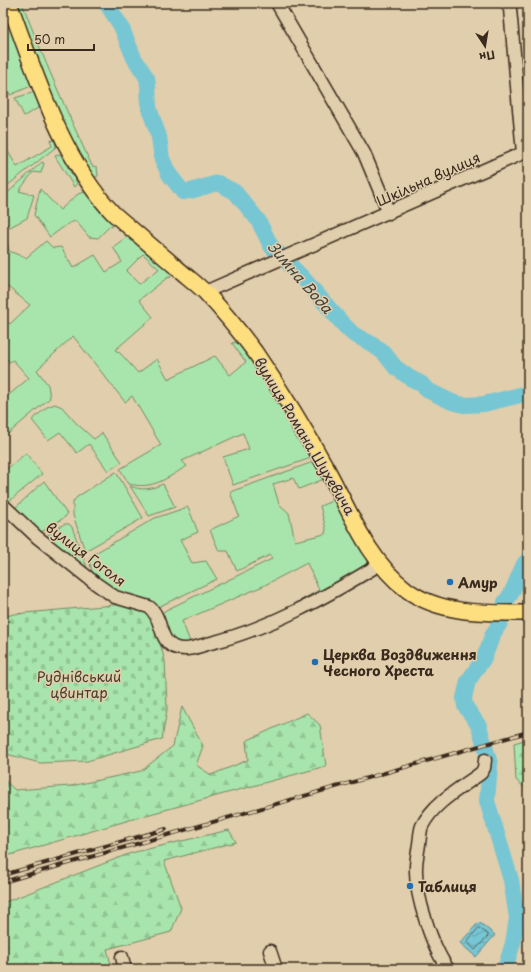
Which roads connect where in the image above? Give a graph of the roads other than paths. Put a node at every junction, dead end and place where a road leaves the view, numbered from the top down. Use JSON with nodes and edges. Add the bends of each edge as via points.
{"nodes":[{"id":1,"x":9,"y":3,"type":"edge"},
{"id":2,"x":277,"y":3,"type":"edge"},
{"id":3,"x":507,"y":3,"type":"edge"},
{"id":4,"x":389,"y":213,"type":"junction"},
{"id":5,"x":205,"y":292,"type":"junction"},
{"id":6,"x":3,"y":505,"type":"edge"},
{"id":7,"x":380,"y":564,"type":"junction"},
{"id":8,"x":522,"y":613,"type":"edge"},
{"id":9,"x":485,"y":760,"type":"dead end"},
{"id":10,"x":270,"y":951,"type":"dead end"},
{"id":11,"x":276,"y":969,"type":"edge"},
{"id":12,"x":448,"y":969,"type":"edge"}],
"edges":[{"from":1,"to":5,"type":"main road","name":"вулиця Романа Шухевича","via":[[66,146],[94,191],[114,214]]},
{"from":2,"to":4,"type":"street","via":[[364,153]]},
{"from":3,"to":4,"type":"street","name":"Шкільна вулиця","via":[[510,9],[523,153]]},
{"from":4,"to":5,"type":"street","name":"Шкільна вулиця"},
{"from":5,"to":7,"type":"main road","name":"вулиця Романа Шухевича","via":[[238,329],[296,416]]},
{"from":6,"to":7,"type":"street","name":"вулиця Гоголя","via":[[37,537],[115,597],[149,607],[157,614],[168,643],[180,649],[217,642],[279,620]]},
{"from":7,"to":8,"type":"main road","name":"вулиця Романа Шухевича","via":[[408,590],[443,607],[487,613]]},
{"from":9,"to":12,"type":"street","via":[[481,774],[435,808],[422,826],[416,868],[420,903],[430,933]]},
{"from":10,"to":11,"type":"street"}]}
